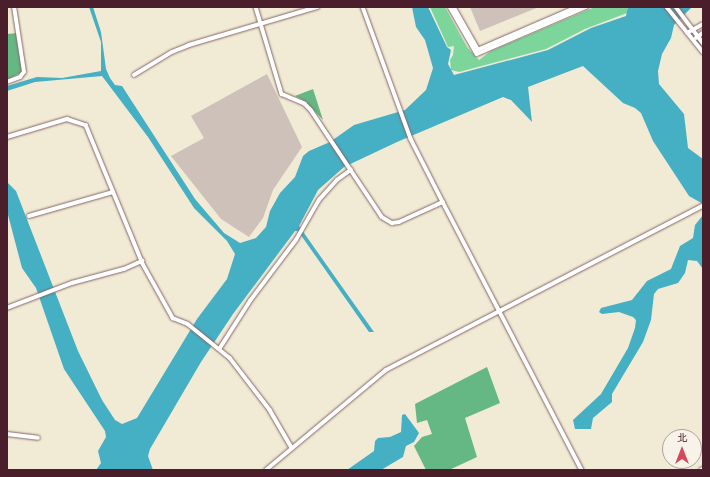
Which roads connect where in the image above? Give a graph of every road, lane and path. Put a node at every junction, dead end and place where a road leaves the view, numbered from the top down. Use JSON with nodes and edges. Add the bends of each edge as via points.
{"nodes":[{"id":1,"x":14,"y":7,"type":"edge"},
{"id":2,"x":256,"y":7,"type":"edge"},
{"id":3,"x":317,"y":7,"type":"edge"},
{"id":4,"x":363,"y":7,"type":"edge"},
{"id":5,"x":450,"y":7,"type":"edge"},
{"id":6,"x":454,"y":7,"type":"edge"},
{"id":7,"x":577,"y":7,"type":"edge"},
{"id":8,"x":586,"y":7,"type":"edge"},
{"id":9,"x":667,"y":7,"type":"edge"},
{"id":10,"x":676,"y":7,"type":"edge"},
{"id":11,"x":260,"y":24,"type":"junction"},
{"id":12,"x":703,"y":24,"type":"edge"},
{"id":13,"x":693,"y":29,"type":"junction"},
{"id":14,"x":687,"y":33,"type":"junction"},
{"id":15,"x":703,"y":33,"type":"edge"},
{"id":16,"x":698,"y":37,"type":"junction"},
{"id":17,"x":694,"y":40,"type":"junction"},
{"id":18,"x":703,"y":44,"type":"edge"},
{"id":19,"x":477,"y":51,"type":"junction"},
{"id":20,"x":703,"y":52,"type":"edge"},
{"id":21,"x":134,"y":75,"type":"dead end"},
{"id":22,"x":7,"y":82,"type":"edge"},
{"id":23,"x":7,"y":137,"type":"edge"},
{"id":24,"x":351,"y":170,"type":"junction"},
{"id":25,"x":113,"y":192,"type":"junction"},
{"id":26,"x":442,"y":202,"type":"junction"},
{"id":27,"x":702,"y":207,"type":"edge"},
{"id":28,"x":29,"y":216,"type":"dead end"},
{"id":29,"x":142,"y":261,"type":"junction"},
{"id":30,"x":7,"y":308,"type":"edge"},
{"id":31,"x":500,"y":311,"type":"junction"},
{"id":32,"x":219,"y":347,"type":"junction"},
{"id":33,"x":7,"y":434,"type":"edge"},
{"id":34,"x":38,"y":438,"type":"dead end"},
{"id":35,"x":292,"y":448,"type":"junction"},
{"id":36,"x":266,"y":470,"type":"edge"},
{"id":37,"x":582,"y":470,"type":"edge"}],
"edges":[{"from":1,"to":22,"type":"street","via":[[24,72],[20,77]]},
{"from":2,"to":11,"type":"street"},
{"from":3,"to":11,"type":"street"},
{"from":4,"to":26,"type":"street","via":[[398,109]]},
{"from":5,"to":19,"type":"street"},
{"from":6,"to":19,"type":"street"},
{"from":7,"to":19,"type":"street"},
{"from":8,"to":19,"type":"street"},
{"from":9,"to":14,"type":"street"},
{"from":10,"to":13,"type":"street"},
{"from":11,"to":21,"type":"street","via":[[172,52]]},
{"from":11,"to":24,"type":"street","via":[[282,94],[305,104]]},
{"from":12,"to":13,"type":"street"},
{"from":13,"to":14,"type":"street"},
{"from":13,"to":16,"type":"street"},
{"from":14,"to":17,"type":"street"},
{"from":15,"to":16,"type":"street"},
{"from":16,"to":17,"type":"street"},
{"from":16,"to":18,"type":"street"},
{"from":17,"to":20,"type":"street"},
{"from":23,"to":25,"type":"street","via":[[67,119],[86,125]]},
{"from":24,"to":26,"type":"street","via":[[387,222],[399,222]]},
{"from":24,"to":32,"type":"street","via":[[337,180],[319,200],[296,240]]},
{"from":25,"to":28,"type":"street"},
{"from":25,"to":29,"type":"street"},
{"from":26,"to":31,"type":"street"},
{"from":27,"to":31,"type":"street"},
{"from":29,"to":30,"type":"street"},
{"from":29,"to":32,"type":"street","via":[[173,318],[188,324]]},
{"from":31,"to":35,"type":"street","via":[[373,378]]},
{"from":31,"to":37,"type":"street"},
{"from":32,"to":35,"type":"street","via":[[270,410]]},
{"from":33,"to":34,"type":"street"},
{"from":35,"to":36,"type":"street"}]}
